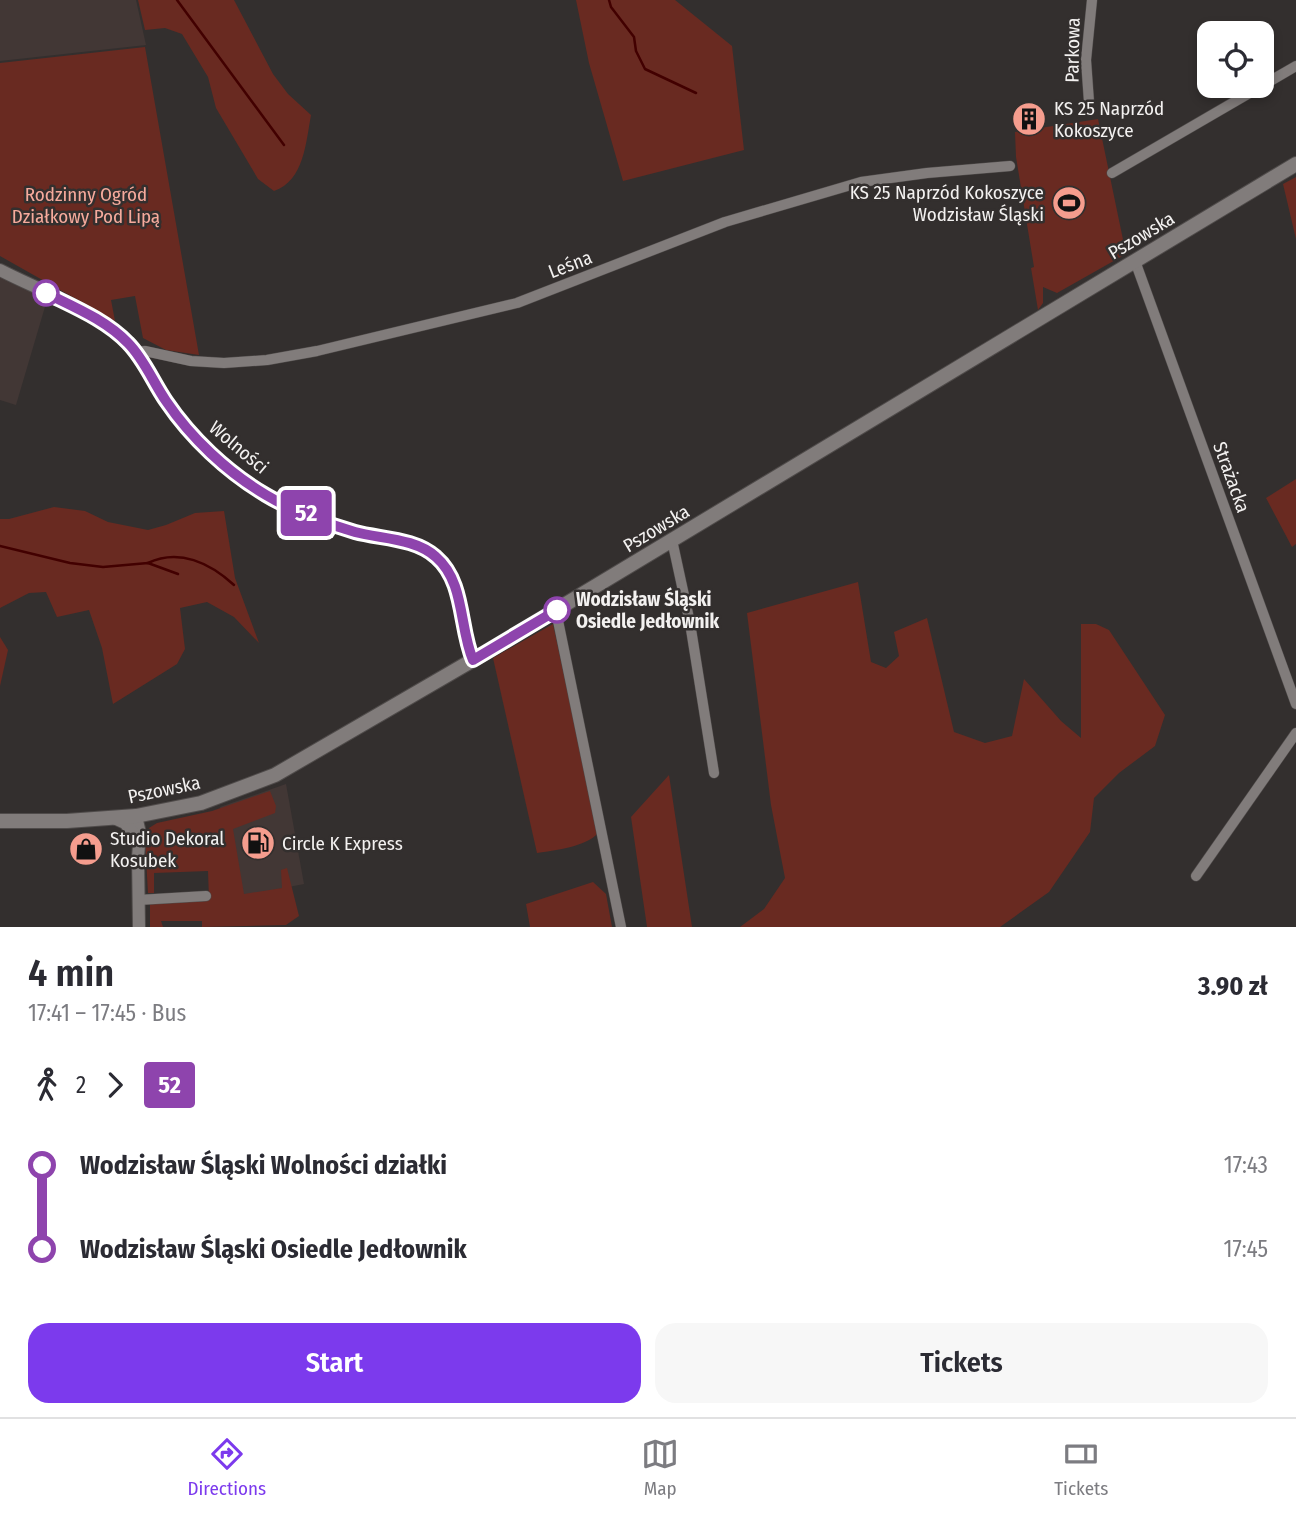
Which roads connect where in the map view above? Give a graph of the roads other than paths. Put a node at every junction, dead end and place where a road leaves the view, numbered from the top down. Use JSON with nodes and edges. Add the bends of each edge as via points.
{"nodes":[{"id":1,"x":1092,"y":0,"type":"edge"},
{"id":2,"x":1296,"y":66,"type":"edge"},
{"id":3,"x":1089,"y":102,"type":"dead end"},
{"id":4,"x":1296,"y":164,"type":"edge"},
{"id":5,"x":1010,"y":166,"type":"dead end"},
{"id":6,"x":1112,"y":173,"type":"dead end"},
{"id":7,"x":1135,"y":261,"type":"junction"},
{"id":8,"x":0,"y":270,"type":"edge"},
{"id":9,"x":137,"y":352,"type":"junction"},
{"id":10,"x":672,"y":540,"type":"junction"},
{"id":11,"x":556,"y":611,"type":"junction"},
{"id":12,"x":473,"y":660,"type":"junction"},
{"id":13,"x":1296,"y":704,"type":"edge"},
{"id":14,"x":1296,"y":733,"type":"edge"},
{"id":15,"x":714,"y":773,"type":"dead end"},
{"id":16,"x":162,"y":811,"type":"junction"},
{"id":17,"x":136,"y":816,"type":"junction"},
{"id":18,"x":114,"y":818,"type":"junction"},
{"id":19,"x":0,"y":821,"type":"edge"},
{"id":20,"x":137,"y":833,"type":"junction"},
{"id":21,"x":1196,"y":876,"type":"dead end"},
{"id":22,"x":206,"y":896,"type":"dead end"},
{"id":23,"x":138,"y":900,"type":"junction"},
{"id":24,"x":139,"y":927,"type":"edge"},
{"id":25,"x":621,"y":927,"type":"edge"}],
"edges":[{"from":1,"to":3,"type":"street","name":"Parkowa","via":[[1086,60]]},
{"from":2,"to":6,"type":"street"},
{"from":4,"to":7,"type":"main road","name":"Pszowska"},
{"from":5,"to":9,"type":"street","name":"Leśna","via":[[861,183],[725,222],[517,303],[317,351],[224,363]]},
{"from":7,"to":10,"type":"main road","name":"Pszowska"},
{"from":7,"to":13,"type":"street","name":"Strażacka"},
{"from":8,"to":9,"type":"street","name":"Wolności","via":[[106,325]]},
{"from":9,"to":12,"type":"street","name":"Wolności","via":[[183,424],[223,465],[267,496],[327,522],[434,554],[453,580]]},
{"from":10,"to":11,"type":"main road","name":"Pszowska"},
{"from":10,"to":15,"type":"street"},
{"from":11,"to":12,"type":"main road","name":"Pszowska"},
{"from":11,"to":25,"type":"street"},
{"from":12,"to":16,"type":"main road","name":"Pszowska","via":[[275,775],[201,803]]},
{"from":14,"to":21,"type":"street"},
{"from":16,"to":17,"type":"main road","name":"Pszowska"},
{"from":16,"to":20,"type":"street"},
{"from":17,"to":18,"type":"main road","name":"Pszowska"},
{"from":17,"to":20,"type":"street"},
{"from":18,"to":19,"type":"main road","name":"Pszowska"},
{"from":18,"to":20,"type":"street"},
{"from":20,"to":23,"type":"street"},
{"from":22,"to":23,"type":"street"},
{"from":23,"to":24,"type":"street"}]}
